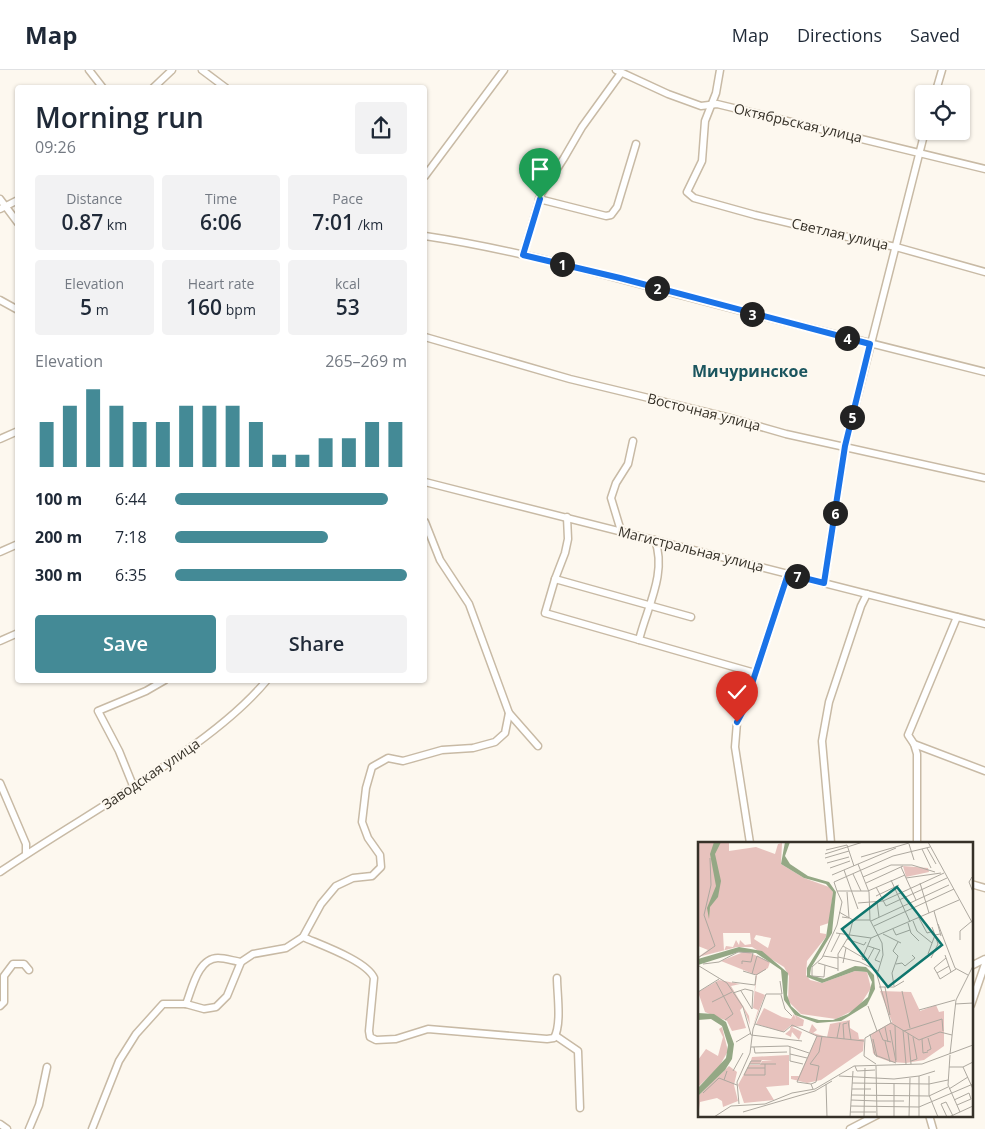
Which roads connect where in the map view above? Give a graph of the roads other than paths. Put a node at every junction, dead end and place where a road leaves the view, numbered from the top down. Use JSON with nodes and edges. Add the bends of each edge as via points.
{"nodes":[{"id":1,"x":89,"y":70,"type":"edge"},
{"id":2,"x":172,"y":70,"type":"edge"},
{"id":3,"x":202,"y":70,"type":"edge"},
{"id":4,"x":504,"y":70,"type":"edge"},
{"id":5,"x":720,"y":70,"type":"edge"},
{"id":6,"x":942,"y":70,"type":"edge"},
{"id":7,"x":619,"y":72,"type":"edge"},
{"id":8,"x":101,"y":85,"type":"edge"},
{"id":9,"x":156,"y":85,"type":"edge"},
{"id":10,"x":222,"y":85,"type":"edge"},
{"id":11,"x":938,"y":85,"type":"edge"},
{"id":12,"x":712,"y":104,"type":"junction"},
{"id":13,"x":922,"y":140,"type":"edge"},
{"id":14,"x":636,"y":144,"type":"dead end"},
{"id":15,"x":919,"y":152,"type":"junction"},
{"id":16,"x":985,"y":169,"type":"edge"},
{"id":17,"x":427,"y":173,"type":"edge"},
{"id":18,"x":0,"y":199,"type":"edge"},
{"id":19,"x":540,"y":199,"type":"junction"},
{"id":20,"x":15,"y":202,"type":"edge"},
{"id":21,"x":2,"y":208,"type":"edge"},
{"id":22,"x":15,"y":220,"type":"edge"},
{"id":23,"x":427,"y":236,"type":"edge"},
{"id":24,"x":896,"y":247,"type":"junction"},
{"id":25,"x":523,"y":255,"type":"junction"},
{"id":26,"x":985,"y":272,"type":"edge"},
{"id":27,"x":0,"y":300,"type":"edge"},
{"id":28,"x":15,"y":308,"type":"edge"},
{"id":29,"x":427,"y":338,"type":"edge"},
{"id":30,"x":870,"y":344,"type":"junction"},
{"id":31,"x":985,"y":372,"type":"edge"},
{"id":32,"x":15,"y":432,"type":"edge"},
{"id":33,"x":0,"y":439,"type":"edge"},
{"id":34,"x":634,"y":441,"type":"dead end"},
{"id":35,"x":845,"y":446,"type":"junction"},
{"id":36,"x":985,"y":478,"type":"edge"},
{"id":37,"x":427,"y":482,"type":"edge"},
{"id":38,"x":567,"y":517,"type":"junction"},
{"id":39,"x":427,"y":527,"type":"edge"},
{"id":40,"x":621,"y":531,"type":"junction"},
{"id":41,"x":654,"y":540,"type":"junction"},
{"id":42,"x":15,"y":545,"type":"edge"},
{"id":43,"x":0,"y":552,"type":"edge"},
{"id":44,"x":788,"y":574,"type":"junction"},
{"id":45,"x":555,"y":579,"type":"junction"},
{"id":46,"x":824,"y":583,"type":"junction"},
{"id":47,"x":867,"y":594,"type":"junction"},
{"id":48,"x":649,"y":606,"type":"junction"},
{"id":49,"x":957,"y":617,"type":"junction"},
{"id":50,"x":691,"y":618,"type":"dead end"},
{"id":51,"x":985,"y":624,"type":"edge"},
{"id":52,"x":15,"y":634,"type":"edge"},
{"id":53,"x":639,"y":640,"type":"junction"},
{"id":54,"x":0,"y":641,"type":"edge"},
{"id":55,"x":755,"y":673,"type":"junction"},
{"id":56,"x":156,"y":683,"type":"edge"},
{"id":57,"x":263,"y":683,"type":"edge"},
{"id":58,"x":509,"y":713,"type":"junction"},
{"id":59,"x":914,"y":744,"type":"junction"},
{"id":60,"x":538,"y":746,"type":"dead end"},
{"id":61,"x":985,"y":771,"type":"edge"},
{"id":62,"x":0,"y":784,"type":"edge"},
{"id":63,"x":134,"y":788,"type":"junction"},
{"id":64,"x":750,"y":842,"type":"edge"},
{"id":65,"x":831,"y":842,"type":"edge"},
{"id":66,"x":917,"y":842,"type":"edge"},
{"id":67,"x":26,"y":854,"type":"junction"},
{"id":68,"x":0,"y":872,"type":"edge"},
{"id":69,"x":972,"y":884,"type":"edge"},
{"id":70,"x":985,"y":888,"type":"edge"},
{"id":71,"x":303,"y":937,"type":"junction"},
{"id":72,"x":985,"y":959,"type":"edge"},
{"id":73,"x":241,"y":962,"type":"junction"},
{"id":74,"x":985,"y":964,"type":"edge"},
{"id":75,"x":972,"y":966,"type":"edge"},
{"id":76,"x":30,"y":970,"type":"dead end"},
{"id":77,"x":556,"y":978,"type":"dead end"},
{"id":78,"x":972,"y":1002,"type":"edge"},
{"id":79,"x":186,"y":1004,"type":"junction"},
{"id":80,"x":0,"y":1006,"type":"edge"},
{"id":81,"x":556,"y":1036,"type":"junction"},
{"id":82,"x":47,"y":1067,"type":"dead end"},
{"id":83,"x":580,"y":1108,"type":"dead end"},
{"id":84,"x":875,"y":1116,"type":"edge"},
{"id":85,"x":928,"y":1116,"type":"edge"},
{"id":86,"x":0,"y":1124,"type":"edge"},
{"id":87,"x":7,"y":1129,"type":"edge"},
{"id":88,"x":29,"y":1129,"type":"edge"},
{"id":89,"x":92,"y":1129,"type":"edge"},
{"id":90,"x":850,"y":1129,"type":"edge"},
{"id":91,"x":933,"y":1129,"type":"edge"}],
"edges":[{"from":1,"to":8,"type":"street"},
{"from":2,"to":9,"type":"street"},
{"from":3,"to":10,"type":"street"},
{"from":4,"to":17,"type":"street"},
{"from":5,"to":12,"type":"street"},
{"from":6,"to":11,"type":"street"},
{"from":7,"to":12,"type":"street","name":"Октябрьская улица","via":[[701,106]]},
{"from":7,"to":19,"type":"street"},
{"from":12,"to":15,"type":"street","name":"Октябрьская улица"},
{"from":12,"to":24,"type":"street","name":"Светлая улица","via":[[706,120],[702,161],[687,192],[694,198]]},
{"from":13,"to":15,"type":"street"},
{"from":14,"to":19,"type":"street","via":[[617,207],[611,215]]},
{"from":15,"to":16,"type":"street","name":"Октябрьская улица"},
{"from":15,"to":24,"type":"street"},
{"from":18,"to":21,"type":"street"},
{"from":19,"to":25,"type":"street"},
{"from":20,"to":21,"type":"street"},
{"from":21,"to":22,"type":"street"},
{"from":23,"to":25,"type":"street"},
{"from":24,"to":26,"type":"street","name":"Светлая улица"},
{"from":24,"to":30,"type":"street"},
{"from":25,"to":30,"type":"street"},
{"from":27,"to":28,"type":"street"},
{"from":29,"to":35,"type":"street","name":"Восточная улица","via":[[570,380]]},
{"from":30,"to":31,"type":"street"},
{"from":30,"to":35,"type":"street"},
{"from":32,"to":33,"type":"street"},
{"from":34,"to":40,"type":"street","via":[[628,464],[611,498]]},
{"from":35,"to":36,"type":"street","name":"Восточная улица"},
{"from":35,"to":46,"type":"street"},
{"from":37,"to":38,"type":"street","name":"Магистральная улица"},
{"from":38,"to":40,"type":"street","name":"Магистральная улица"},
{"from":38,"to":45,"type":"street","via":[[568,539]]},
{"from":39,"to":58,"type":"street","via":[[440,560],[469,604]]},
{"from":40,"to":41,"type":"street","name":"Магистральная улица"},
{"from":41,"to":44,"type":"street","name":"Магистральная улица"},
{"from":41,"to":48,"type":"street","via":[[658,549],[659,572]]},
{"from":42,"to":43,"type":"street"},
{"from":44,"to":46,"type":"street","name":"Магистральная улица"},
{"from":44,"to":55,"type":"street"},
{"from":45,"to":48,"type":"street"},
{"from":45,"to":53,"type":"street","via":[[545,613]]},
{"from":46,"to":47,"type":"street","name":"Магистральная улица"},
{"from":47,"to":49,"type":"street","name":"Магистральная улица"},
{"from":47,"to":65,"type":"street","via":[[829,702],[822,741]]},
{"from":48,"to":50,"type":"street"},
{"from":48,"to":53,"type":"street"},
{"from":49,"to":51,"type":"street","name":"Магистральная улица"},
{"from":49,"to":59,"type":"street","via":[[908,735]]},
{"from":52,"to":54,"type":"street"},
{"from":53,"to":55,"type":"street"},
{"from":55,"to":64,"type":"street","via":[[737,722],[735,747]]},
{"from":56,"to":63,"type":"street","via":[[98,711]]},
{"from":57,"to":63,"type":"street","name":"Заводская улица","via":[[222,725]]},
{"from":58,"to":60,"type":"street"},
{"from":58,"to":71,"type":"street","via":[[505,733],[495,742],[473,748],[442,750],[403,761],[388,758],[372,767],[362,822],[380,855],[381,867],[372,876],[353,878],[336,886],[321,904]]},
{"from":59,"to":61,"type":"street"},
{"from":59,"to":66,"type":"street","via":[[918,754]]},
{"from":62,"to":67,"type":"street","via":[[26,844]]},
{"from":63,"to":67,"type":"street","name":"Заводская улица"},
{"from":67,"to":68,"type":"street","name":"Заводская улица"},
{"from":69,"to":70,"type":"street"},
{"from":71,"to":73,"type":"street","via":[[286,948],[253,954]]},
{"from":71,"to":81,"type":"street","via":[[372,971],[369,1031],[370,1037],[376,1040],[396,1039],[428,1029],[547,1039]]},
{"from":72,"to":75,"type":"street"},
{"from":73,"to":79,"type":"street","via":[[216,958],[206,962]]},
{"from":73,"to":79,"type":"street","via":[[227,996],[216,1007],[204,1009]]},
{"from":74,"to":78,"type":"street"},
{"from":76,"to":80,"type":"street","via":[[24,964],[13,964],[4,976],[4,1002]]},
{"from":77,"to":81,"type":"street"},
{"from":79,"to":89,"type":"street","via":[[163,1004],[136,1034],[120,1061]]},
{"from":81,"to":83,"type":"street","via":[[578,1051]]},
{"from":82,"to":88,"type":"street","via":[[39,1105]]},
{"from":84,"to":90,"type":"street"},
{"from":85,"to":91,"type":"street"},
{"from":86,"to":87,"type":"street"}]}
